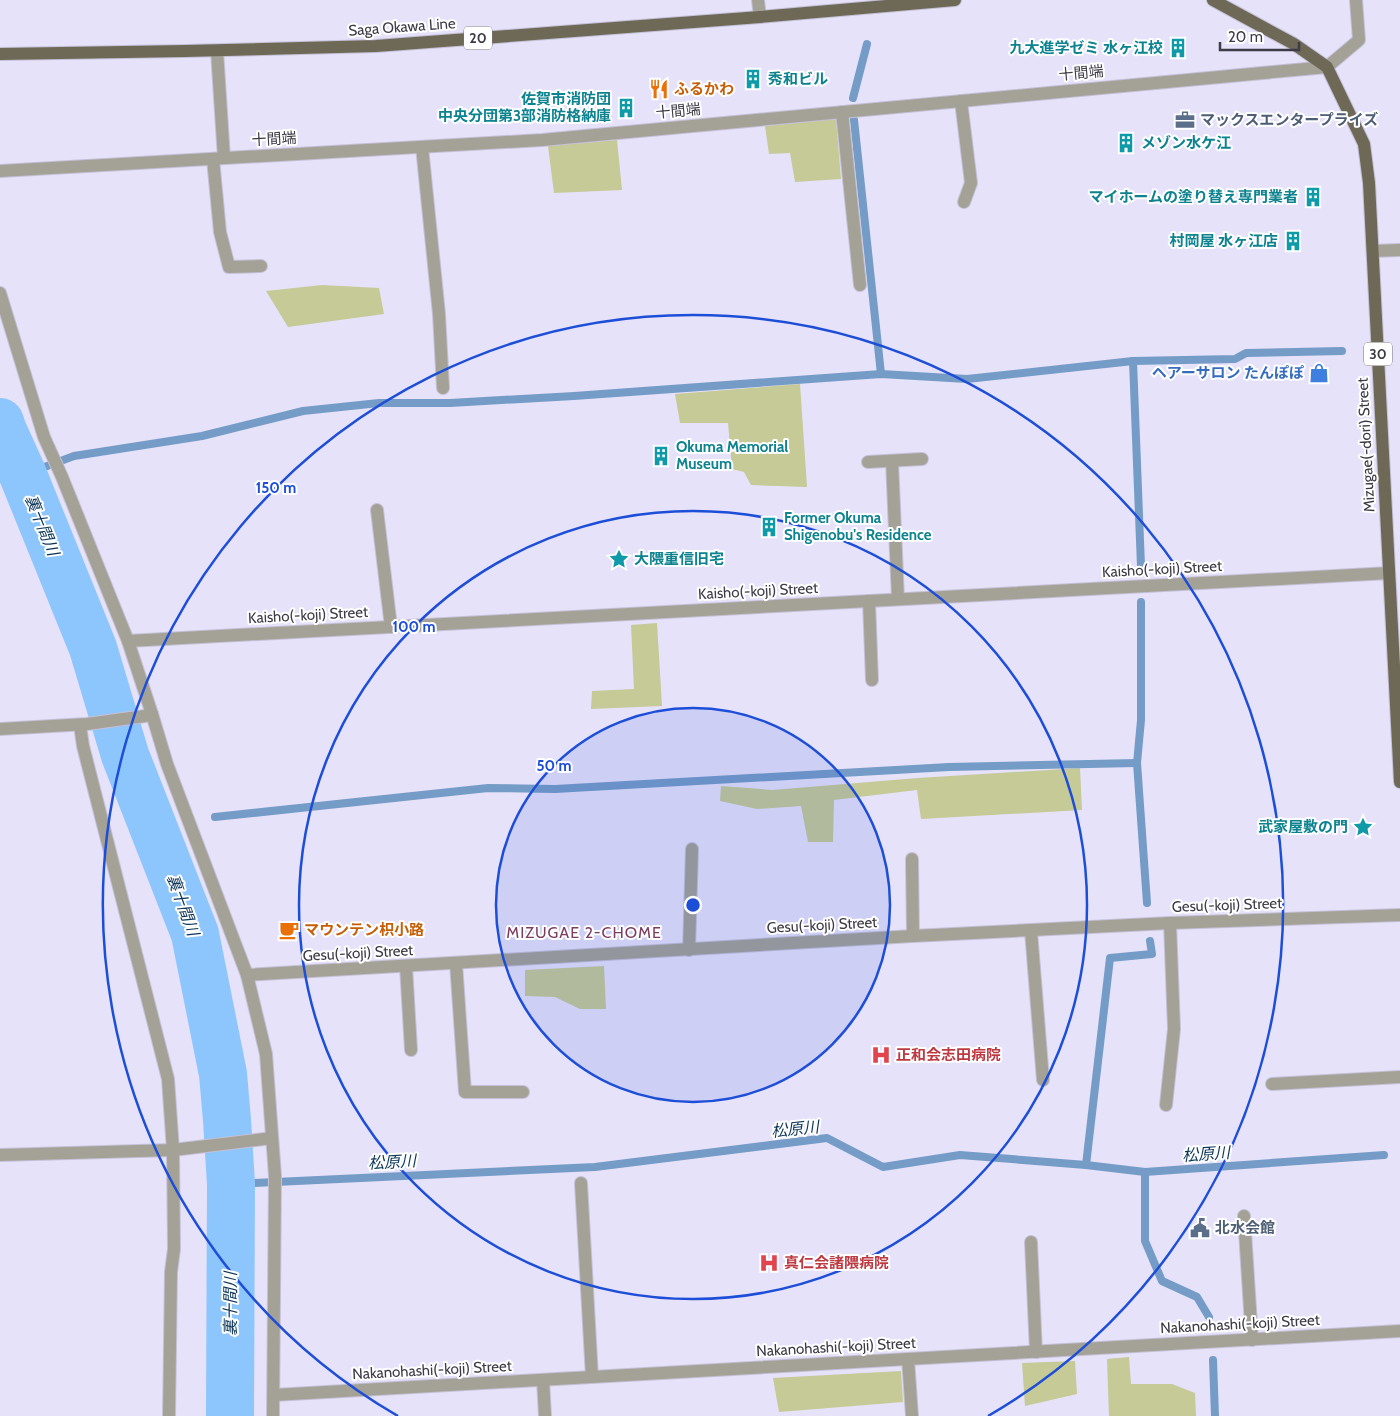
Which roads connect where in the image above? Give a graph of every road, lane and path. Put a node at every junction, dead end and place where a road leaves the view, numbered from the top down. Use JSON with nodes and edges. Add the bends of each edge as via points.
{"nodes":[{"id":1,"x":758,"y":0,"type":"edge"},
{"id":2,"x":955,"y":0,"type":"edge"},
{"id":3,"x":1213,"y":0,"type":"edge"},
{"id":4,"x":1356,"y":0,"type":"edge"},
{"id":5,"x":940,"y":1,"type":"edge"},
{"id":6,"x":760,"y":17,"type":"junction"},
{"id":7,"x":0,"y":54,"type":"edge"},
{"id":8,"x":217,"y":56,"type":"junction"},
{"id":9,"x":1327,"y":67,"type":"junction"},
{"id":10,"x":961,"y":101,"type":"junction"},
{"id":11,"x":842,"y":112,"type":"junction"},
{"id":12,"x":422,"y":147,"type":"junction"},
{"id":13,"x":218,"y":159,"type":"junction"},
{"id":14,"x":0,"y":171,"type":"edge"},
{"id":15,"x":964,"y":202,"type":"dead end"},
{"id":16,"x":1400,"y":250,"type":"edge"},
{"id":17,"x":1373,"y":251,"type":"junction"},
{"id":18,"x":261,"y":266,"type":"dead end"},
{"id":19,"x":860,"y":285,"type":"dead end"},
{"id":20,"x":0,"y":293,"type":"edge"},
{"id":21,"x":442,"y":388,"type":"dead end"},
{"id":22,"x":922,"y":459,"type":"dead end"},
{"id":23,"x":892,"y":461,"type":"junction"},
{"id":24,"x":868,"y":462,"type":"dead end"},
{"id":25,"x":377,"y":510,"type":"dead end"},
{"id":26,"x":1389,"y":573,"type":"junction"},
{"id":27,"x":898,"y":599,"type":"junction"},
{"id":28,"x":869,"y":601,"type":"junction"},
{"id":29,"x":391,"y":627,"type":"junction"},
{"id":30,"x":128,"y":641,"type":"junction"},
{"id":31,"x":872,"y":680,"type":"dead end"},
{"id":32,"x":149,"y":715,"type":"junction"},
{"id":33,"x":84,"y":724,"type":"junction"},
{"id":34,"x":0,"y":729,"type":"edge"},
{"id":35,"x":1400,"y":782,"type":"edge"},
{"id":36,"x":692,"y":849,"type":"dead end"},
{"id":37,"x":912,"y":859,"type":"dead end"},
{"id":38,"x":1400,"y":915,"type":"edge"},
{"id":39,"x":1170,"y":923,"type":"junction"},
{"id":40,"x":1031,"y":930,"type":"junction"},
{"id":41,"x":913,"y":936,"type":"junction"},
{"id":42,"x":689,"y":950,"type":"junction"},
{"id":43,"x":456,"y":963,"type":"junction"},
{"id":44,"x":406,"y":966,"type":"junction"},
{"id":45,"x":247,"y":975,"type":"junction"},
{"id":46,"x":411,"y":1050,"type":"dead end"},
{"id":47,"x":1400,"y":1076,"type":"edge"},
{"id":48,"x":1043,"y":1080,"type":"dead end"},
{"id":49,"x":1272,"y":1084,"type":"dead end"},
{"id":50,"x":523,"y":1092,"type":"dead end"},
{"id":51,"x":1166,"y":1105,"type":"dead end"},
{"id":52,"x":266,"y":1139,"type":"junction"},
{"id":53,"x":178,"y":1149,"type":"junction"},
{"id":54,"x":0,"y":1155,"type":"edge"},
{"id":55,"x":581,"y":1183,"type":"dead end"},
{"id":56,"x":1244,"y":1216,"type":"dead end"},
{"id":57,"x":1031,"y":1242,"type":"dead end"},
{"id":58,"x":1400,"y":1331,"type":"edge"},
{"id":59,"x":1252,"y":1340,"type":"junction"},
{"id":60,"x":1036,"y":1352,"type":"junction"},
{"id":61,"x":908,"y":1359,"type":"junction"},
{"id":62,"x":592,"y":1377,"type":"junction"},
{"id":63,"x":543,"y":1380,"type":"junction"},
{"id":64,"x":274,"y":1395,"type":"junction"},
{"id":65,"x":169,"y":1416,"type":"edge"},
{"id":66,"x":273,"y":1416,"type":"edge"},
{"id":67,"x":545,"y":1416,"type":"edge"},
{"id":68,"x":912,"y":1416,"type":"edge"}],
"edges":[{"from":1,"to":6,"type":"street"},
{"from":2,"to":5,"type":"main road","name":"Saga Okawa Line","number":"20"},
{"from":3,"to":9,"type":"main road","name":"Mizugae(-dori) Street","number":"30","via":[[1294,44]]},
{"from":4,"to":9,"type":"street","via":[[1359,40]]},
{"from":5,"to":6,"type":"main road","name":"Saga Okawa Line","number":"20"},
{"from":6,"to":8,"type":"main road","name":"Saga Okawa Line","number":"20"},
{"from":7,"to":8,"type":"main road","name":"Saga Okawa Line","number":"20"},
{"from":8,"to":13,"type":"street","via":[[220,89]]},
{"from":9,"to":10,"type":"street","name":"十間端"},
{"from":9,"to":17,"type":"main road","name":"Mizugae(-dori) Street","number":"30","via":[[1364,144]]},
{"from":10,"to":11,"type":"street","name":"十間端"},
{"from":10,"to":15,"type":"street","via":[[971,183]]},
{"from":11,"to":12,"type":"street","name":"十間端","via":[[542,140]]},
{"from":11,"to":19,"type":"street"},
{"from":12,"to":13,"type":"street","name":"十間端"},
{"from":12,"to":21,"type":"street","via":[[439,314]]},
{"from":13,"to":14,"type":"street","name":"十間端"},
{"from":13,"to":18,"type":"street","via":[[220,232],[229,267]]},
{"from":16,"to":17,"type":"street"},
{"from":17,"to":26,"type":"main road","name":"Mizugae(-dori) Street","number":"30"},
{"from":20,"to":30,"type":"street","via":[[41,428]]},
{"from":22,"to":23,"type":"street"},
{"from":23,"to":24,"type":"street"},
{"from":23,"to":27,"type":"street"},
{"from":25,"to":29,"type":"street"},
{"from":26,"to":27,"type":"street","name":"Kaisho(-koji) Street"},
{"from":26,"to":35,"type":"main road","name":"Mizugae(-dori) Street","number":"30"},
{"from":27,"to":28,"type":"street","name":"Kaisho(-koji) Street"},
{"from":28,"to":29,"type":"street","name":"Kaisho(-koji) Street"},
{"from":28,"to":31,"type":"street"},
{"from":29,"to":30,"type":"street","name":"Kaisho(-koji) Street"},
{"from":30,"to":32,"type":"street"},
{"from":32,"to":33,"type":"street"},
{"from":32,"to":45,"type":"street"},
{"from":33,"to":34,"type":"street"},
{"from":33,"to":53,"type":"street","via":[[83,746],[168,1079]]},
{"from":36,"to":42,"type":"street"},
{"from":37,"to":41,"type":"street"},
{"from":38,"to":39,"type":"street","name":"Gesu(-koji) Street"},
{"from":39,"to":40,"type":"street","name":"Gesu(-koji) Street"},
{"from":39,"to":51,"type":"street","via":[[1174,1029]]},
{"from":40,"to":41,"type":"street","name":"Gesu(-koji) Street"},
{"from":40,"to":48,"type":"street"},
{"from":41,"to":42,"type":"street","name":"Gesu(-koji) Street"},
{"from":42,"to":43,"type":"street","name":"Gesu(-koji) Street"},
{"from":43,"to":44,"type":"street","name":"Gesu(-koji) Street"},
{"from":43,"to":50,"type":"street","via":[[465,1092]]},
{"from":44,"to":45,"type":"street","name":"Gesu(-koji) Street"},
{"from":44,"to":46,"type":"street"},
{"from":45,"to":52,"type":"street","via":[[266,1054]]},
{"from":47,"to":49,"type":"street"},
{"from":52,"to":53,"type":"street"},
{"from":52,"to":64,"type":"street","via":[[275,1182]]},
{"from":53,"to":54,"type":"street"},
{"from":53,"to":65,"type":"street","via":[[171,1272]]},
{"from":55,"to":62,"type":"street"},
{"from":56,"to":59,"type":"street"},
{"from":57,"to":60,"type":"street"},
{"from":58,"to":59,"type":"street","name":"Nakanohashi(-koji) Street"},
{"from":59,"to":60,"type":"street","name":"Nakanohashi(-koji) Street"},
{"from":60,"to":61,"type":"street","name":"Nakanohashi(-koji) Street"},
{"from":61,"to":62,"type":"street","name":"Nakanohashi(-koji) Street"},
{"from":61,"to":68,"type":"street"},
{"from":62,"to":63,"type":"street","name":"Nakanohashi(-koji) Street"},
{"from":63,"to":64,"type":"street","name":"Nakanohashi(-koji) Street"},
{"from":63,"to":67,"type":"street"},
{"from":64,"to":66,"type":"street"}]}
